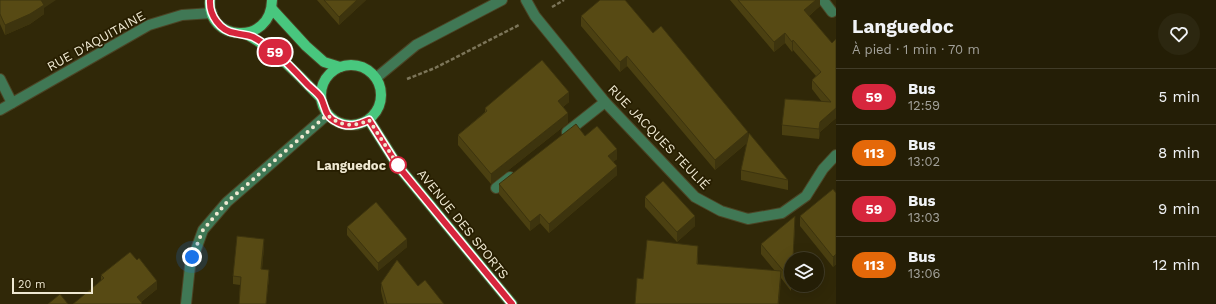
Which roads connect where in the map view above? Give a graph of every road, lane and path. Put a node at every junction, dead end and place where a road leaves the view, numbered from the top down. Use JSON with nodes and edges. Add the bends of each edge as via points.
{"nodes":[{"id":1,"x":210,"y":0,"type":"edge"},
{"id":2,"x":502,"y":0,"type":"edge"},
{"id":3,"x":526,"y":0,"type":"edge"},
{"id":4,"x":564,"y":0,"type":"edge"},
{"id":5,"x":823,"y":0,"type":"edge"},
{"id":6,"x":272,"y":4,"type":"edge"},
{"id":7,"x":212,"y":12,"type":"junction"},
{"id":8,"x":832,"y":12,"type":"dead end"},
{"id":9,"x":535,"y":16,"type":"junction"},
{"id":10,"x":246,"y":34,"type":"junction"},
{"id":11,"x":392,"y":64,"type":"junction"},
{"id":12,"x":340,"y":67,"type":"junction"},
{"id":13,"x":376,"y":78,"type":"junction"},
{"id":14,"x":0,"y":79,"type":"edge"},
{"id":15,"x":321,"y":98,"type":"junction"},
{"id":16,"x":605,"y":102,"type":"junction"},
{"id":17,"x":12,"y":103,"type":"junction"},
{"id":18,"x":0,"y":110,"type":"edge"},
{"id":19,"x":327,"y":115,"type":"junction"},
{"id":20,"x":369,"y":120,"type":"junction"},
{"id":21,"x":556,"y":140,"type":"edge"},
{"id":22,"x":836,"y":155,"type":"edge"},
{"id":23,"x":520,"y":169,"type":"edge"},
{"id":24,"x":496,"y":188,"type":"dead end"},
{"id":25,"x":186,"y":304,"type":"edge"},
{"id":26,"x":512,"y":304,"type":"edge"}],
"edges":[{"from":1,"to":7,"type":"main road"},
{"from":2,"to":11,"type":"street","via":[[416,45]]},
{"from":3,"to":9,"type":"street","name":"RUE JACQUES TEULIÉ"},
{"from":4,"to":9,"type":"path"},
{"from":5,"to":8,"type":"street"},
{"from":6,"to":10,"type":"main road","via":[[269,18],[263,26]]},
{"from":6,"to":12,"type":"main road","via":[[306,46],[324,62]]},
{"from":7,"to":10,"type":"main road","via":[[216,22],[225,29]]},
{"from":7,"to":17,"type":"street","name":"RUE D'AQUITAINE","via":[[182,15],[149,25]]},
{"from":9,"to":11,"type":"path","via":[[435,68],[403,81]]},
{"from":9,"to":16,"type":"street","name":"RUE JACQUES TEULIÉ"},
{"from":10,"to":15,"type":"main road","via":[[262,42],[287,62]]},
{"from":11,"to":13,"type":"street"},
{"from":12,"to":13,"type":"main road","via":[[360,66]]},
{"from":12,"to":15,"type":"main road","via":[[325,79],[321,88]]},
{"from":13,"to":20,"type":"main road","via":[[381,100],[377,112]]},
{"from":14,"to":17,"type":"street"},
{"from":15,"to":19,"type":"main road"},
{"from":16,"to":21,"type":"street"},
{"from":16,"to":22,"type":"street","name":"RUE JACQUES TEULIÉ","via":[[695,197],[721,211],[748,219],[782,213],[806,196],[823,169]]},
{"from":17,"to":18,"type":"street","name":"RUE D'AQUITAINE"},
{"from":19,"to":20,"type":"main road","via":[[347,126]]},
{"from":19,"to":25,"type":"street","via":[[227,202],[203,230],[190,266]]},
{"from":20,"to":26,"type":"main road","name":"AVENUE DES SPORTS","via":[[398,166]]},
{"from":23,"to":24,"type":"street"}]}
